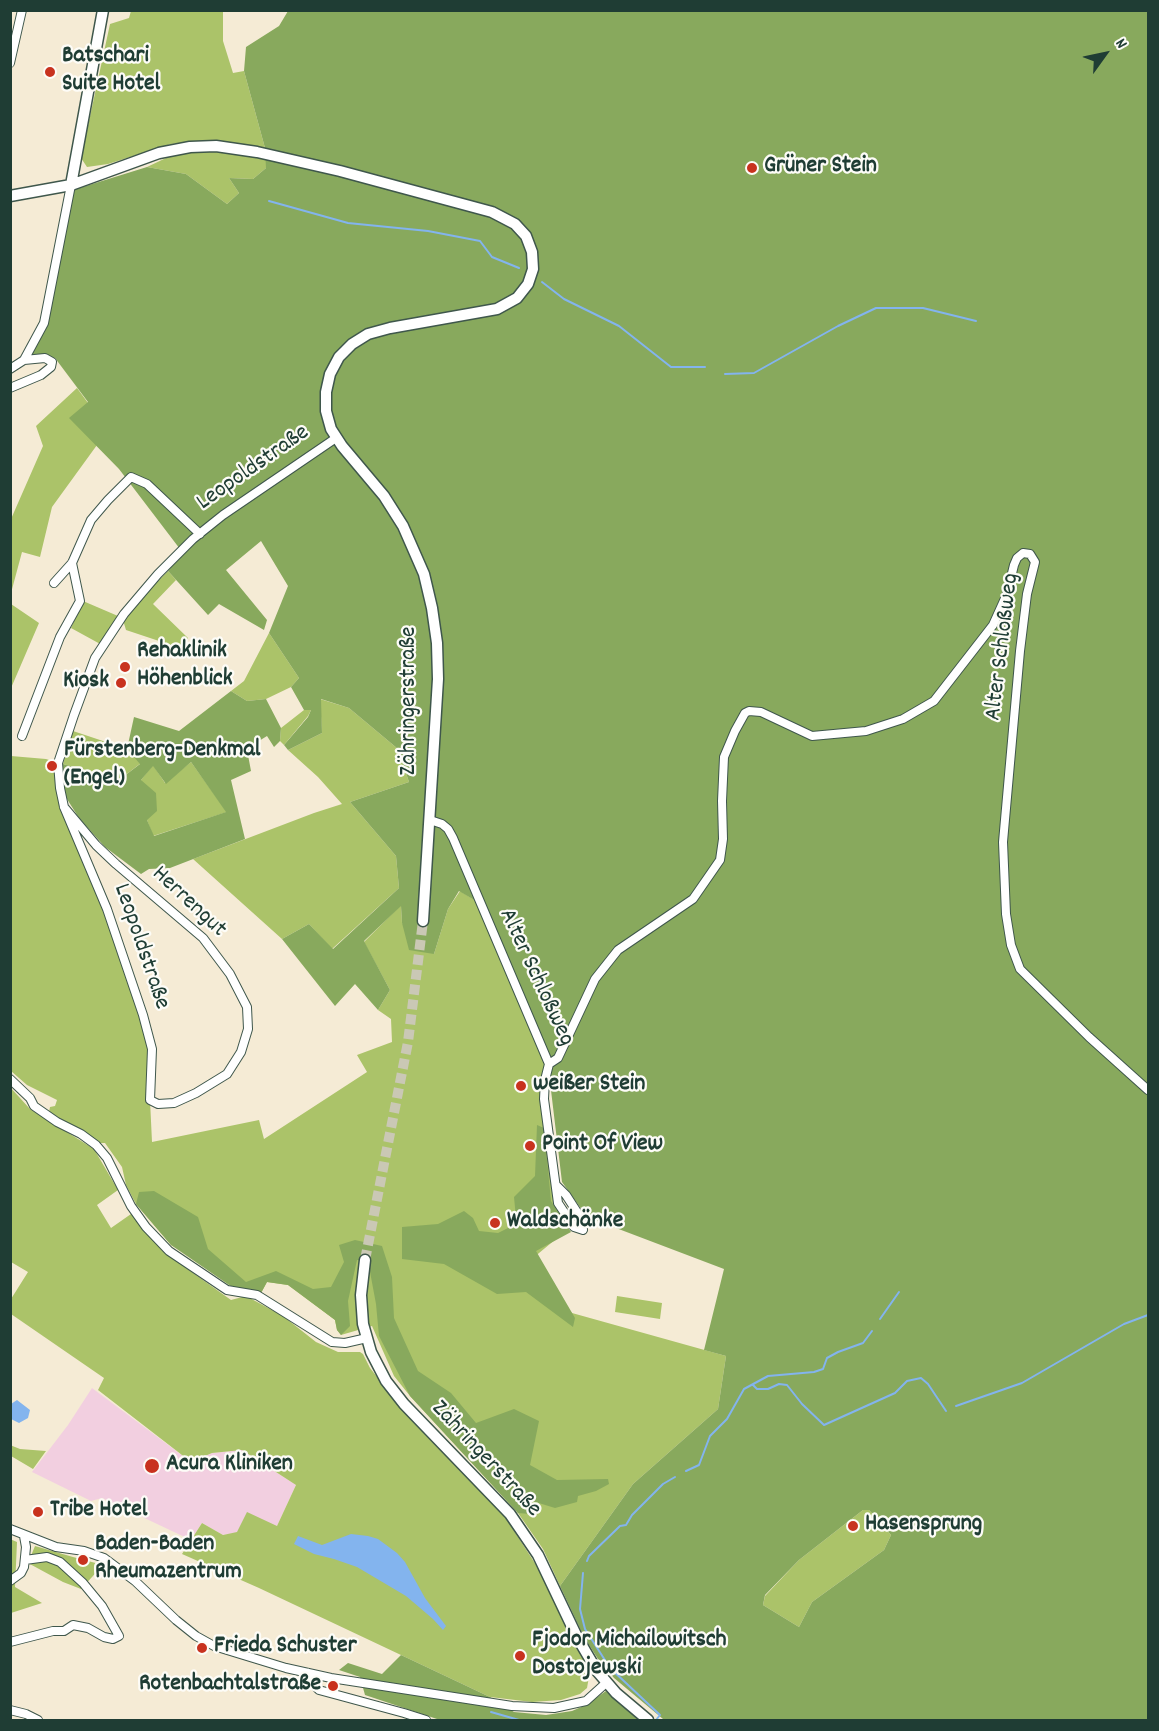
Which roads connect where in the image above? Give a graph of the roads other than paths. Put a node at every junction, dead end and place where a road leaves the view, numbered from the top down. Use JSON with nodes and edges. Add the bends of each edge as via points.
{"nodes":[{"id":1,"x":22,"y":10,"type":"edge"},
{"id":2,"x":103,"y":10,"type":"edge"},
{"id":3,"x":10,"y":63,"type":"edge"},
{"id":4,"x":71,"y":185,"type":"junction"},
{"id":5,"x":10,"y":196,"type":"edge"},
{"id":6,"x":24,"y":360,"type":"junction"},
{"id":7,"x":10,"y":369,"type":"edge"},
{"id":8,"x":10,"y":388,"type":"edge"},
{"id":9,"x":336,"y":438,"type":"junction"},
{"id":10,"x":200,"y":534,"type":"junction"},
{"id":11,"x":72,"y":563,"type":"junction"},
{"id":12,"x":54,"y":583,"type":"dead end"},
{"id":13,"x":22,"y":736,"type":"dead end"},
{"id":14,"x":64,"y":807,"type":"junction"},
{"id":15,"x":430,"y":820,"type":"junction"},
{"id":16,"x":423,"y":921,"type":"tunnel mouth"},
{"id":17,"x":549,"y":1064,"type":"junction"},
{"id":18,"x":10,"y":1079,"type":"edge"},
{"id":19,"x":1149,"y":1090,"type":"edge"},
{"id":20,"x":158,"y":1104,"type":"joint"},
{"id":21,"x":556,"y":1185,"type":"junction"},
{"id":22,"x":365,"y":1260,"type":"tunnel mouth"},
{"id":23,"x":367,"y":1338,"type":"junction"},
{"id":24,"x":10,"y":1529,"type":"edge"},
{"id":25,"x":24,"y":1536,"type":"junction"},
{"id":26,"x":25,"y":1560,"type":"junction"},
{"id":27,"x":10,"y":1581,"type":"edge"},
{"id":28,"x":10,"y":1642,"type":"edge"},
{"id":29,"x":308,"y":1673,"type":"junction"},
{"id":30,"x":606,"y":1683,"type":"junction"},
{"id":31,"x":10,"y":1710,"type":"edge"},
{"id":32,"x":38,"y":1720,"type":"edge"},
{"id":33,"x":426,"y":1720,"type":"edge"},
{"id":34,"x":648,"y":1720,"type":"edge"}],
"edges":[{"from":1,"to":3,"type":"street"},
{"from":2,"to":4,"type":"main road"},
{"from":4,"to":5,"type":"main road","name":"Leopoldstraße"},
{"from":4,"to":6,"type":"street","via":[[44,323]]},
{"from":4,"to":9,"type":"main road","name":"Leopoldstraße","via":[[166,151],[202,146],[231,148],[412,189],[501,215],[521,229],[530,244],[533,269],[523,292],[510,303],[497,309],[377,331],[345,350],[334,365],[326,392],[328,420]]},
{"from":6,"to":7,"type":"street"},
{"from":6,"to":8,"type":"street","via":[[45,358],[52,362],[41,375]]},
{"from":9,"to":10,"type":"street","name":"Leopoldstraße"},
{"from":9,"to":15,"type":"main road","name":"Zähringerstraße","via":[[394,511],[411,542],[429,591],[438,661]]},
{"from":10,"to":11,"type":"street","via":[[147,484],[131,477],[92,520]]},
{"from":10,"to":14,"type":"street","name":"Leopoldstraße","via":[[151,582],[95,658],[58,763]]},
{"from":11,"to":12,"type":"street"},
{"from":11,"to":13,"type":"street","via":[[80,601],[60,638]]},
{"from":14,"to":20,"type":"street","name":"Leopoldstraße","via":[[107,909],[143,1015],[152,1049],[150,1100]]},
{"from":14,"to":20,"type":"street","name":"Herrengut","via":[[102,851],[203,938],[230,974],[247,1007],[248,1029],[241,1052],[227,1074],[196,1093]]},
{"from":15,"to":16,"type":"main road","name":"Zähringerstraße"},
{"from":15,"to":17,"type":"street","name":"Alter Schloßweg","via":[[442,824],[453,838]]},
{"from":17,"to":19,"type":"street","name":"Alter Schloßweg","via":[[558,1058],[595,979],[618,950],[693,899],[720,860],[724,757],[745,713],[761,712],[812,736],[866,731],[903,719],[934,701],[993,625],[1014,565],[1023,553],[1030,554],[1035,562],[1020,651],[1003,842],[1011,945],[1020,969],[1089,1038]]},
{"from":17,"to":21,"type":"street","via":[[544,1099]]},
{"from":18,"to":23,"type":"street","via":[[34,1106],[96,1146],[107,1158],[131,1206],[169,1251],[227,1290],[257,1295],[332,1342]]},
{"from":21,"to":21,"type":"street","via":[[558,1203],[574,1227],[583,1230],[578,1212]]},
{"from":22,"to":23,"type":"main road","name":"Zähringerstraße","via":[[361,1295]]},
{"from":23,"to":30,"type":"main road","name":"Zähringerstraße","via":[[378,1367],[395,1392],[520,1527],[550,1576],[588,1657]]},
{"from":24,"to":25,"type":"street"},
{"from":25,"to":26,"type":"street"},
{"from":25,"to":29,"type":"street","via":[[104,1558],[176,1620],[214,1646]]},
{"from":26,"to":27,"type":"street","via":[[21,1573]]},
{"from":26,"to":28,"type":"street","via":[[47,1557],[60,1562],[102,1606],[119,1636],[104,1637],[73,1625],[64,1631]]},
{"from":29,"to":30,"type":"street","via":[[512,1706],[554,1708],[586,1701]]},
{"from":29,"to":33,"type":"street","via":[[319,1690]]},
{"from":30,"to":34,"type":"main road"},
{"from":31,"to":32,"type":"street"}]}
